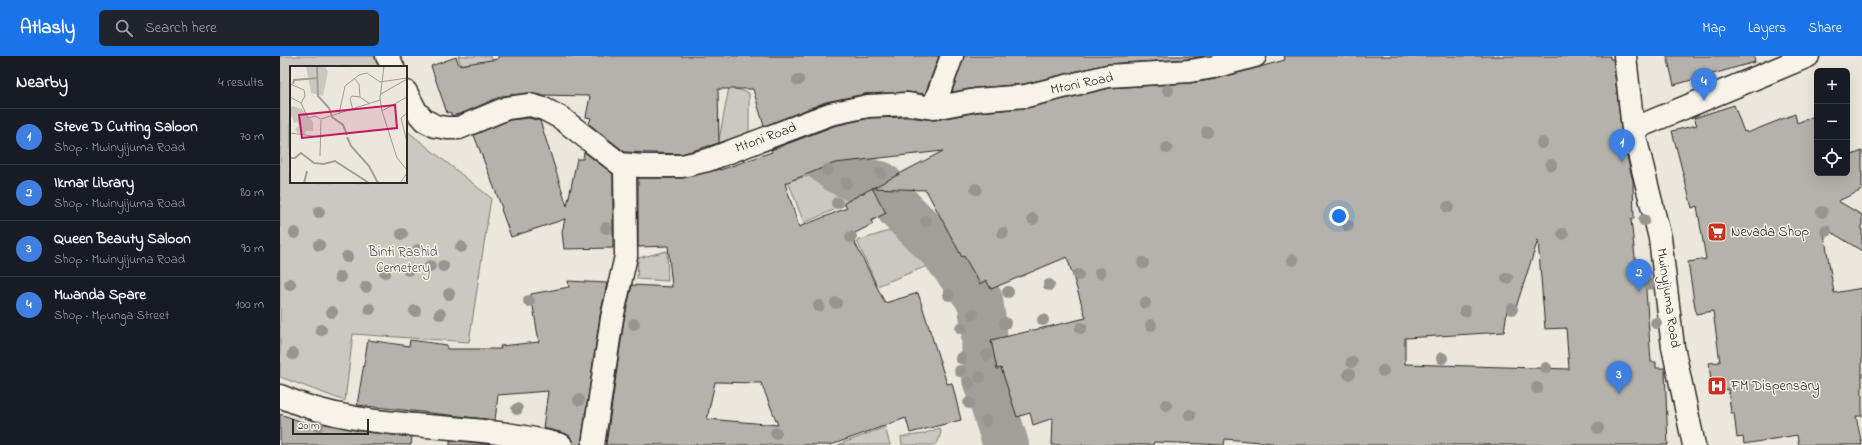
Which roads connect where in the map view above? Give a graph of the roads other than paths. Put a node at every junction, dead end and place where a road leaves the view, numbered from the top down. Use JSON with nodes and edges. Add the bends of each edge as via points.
{"nodes":[{"id":1,"x":387,"y":56,"type":"edge"},
{"id":2,"x":952,"y":56,"type":"edge"},
{"id":3,"x":1255,"y":56,"type":"edge"},
{"id":4,"x":1625,"y":56,"type":"edge"},
{"id":5,"x":1808,"y":56,"type":"edge"},
{"id":6,"x":1163,"y":65,"type":"edge"},
{"id":7,"x":392,"y":66,"type":"edge"},
{"id":8,"x":407,"y":94,"type":"edge"},
{"id":9,"x":933,"y":108,"type":"junction"},
{"id":10,"x":1633,"y":129,"type":"junction"},
{"id":11,"x":625,"y":166,"type":"junction"},
{"id":12,"x":280,"y":396,"type":"edge"},
{"id":13,"x":560,"y":445,"type":"edge"},
{"id":14,"x":593,"y":445,"type":"edge"},
{"id":15,"x":1694,"y":445,"type":"edge"}],
"edges":[{"from":1,"to":7,"type":"street"},
{"from":2,"to":9,"type":"street"},
{"from":3,"to":6,"type":"street","name":"Mtoni Road","via":[[1214,68]]},
{"from":4,"to":10,"type":"street","name":"Mwinyijuma Road"},
{"from":5,"to":10,"type":"street"},
{"from":6,"to":9,"type":"street","name":"Mtoni Road","via":[[1026,96],[976,100]]},
{"from":8,"to":11,"type":"street","via":[[424,120],[435,126],[447,128],[459,128],[507,108],[521,105],[544,109],[561,118]]},
{"from":9,"to":11,"type":"street","name":"Mtoni Road","via":[[908,104],[868,106],[830,114],[708,160],[682,166]]},
{"from":10,"to":15,"type":"street","name":"Mwinyijuma Road","via":[[1660,238],[1673,347]]},
{"from":11,"to":14,"type":"street","via":[[626,256],[612,318]]},
{"from":12,"to":13,"type":"street","via":[[307,407],[338,415],[519,436]]}]}
